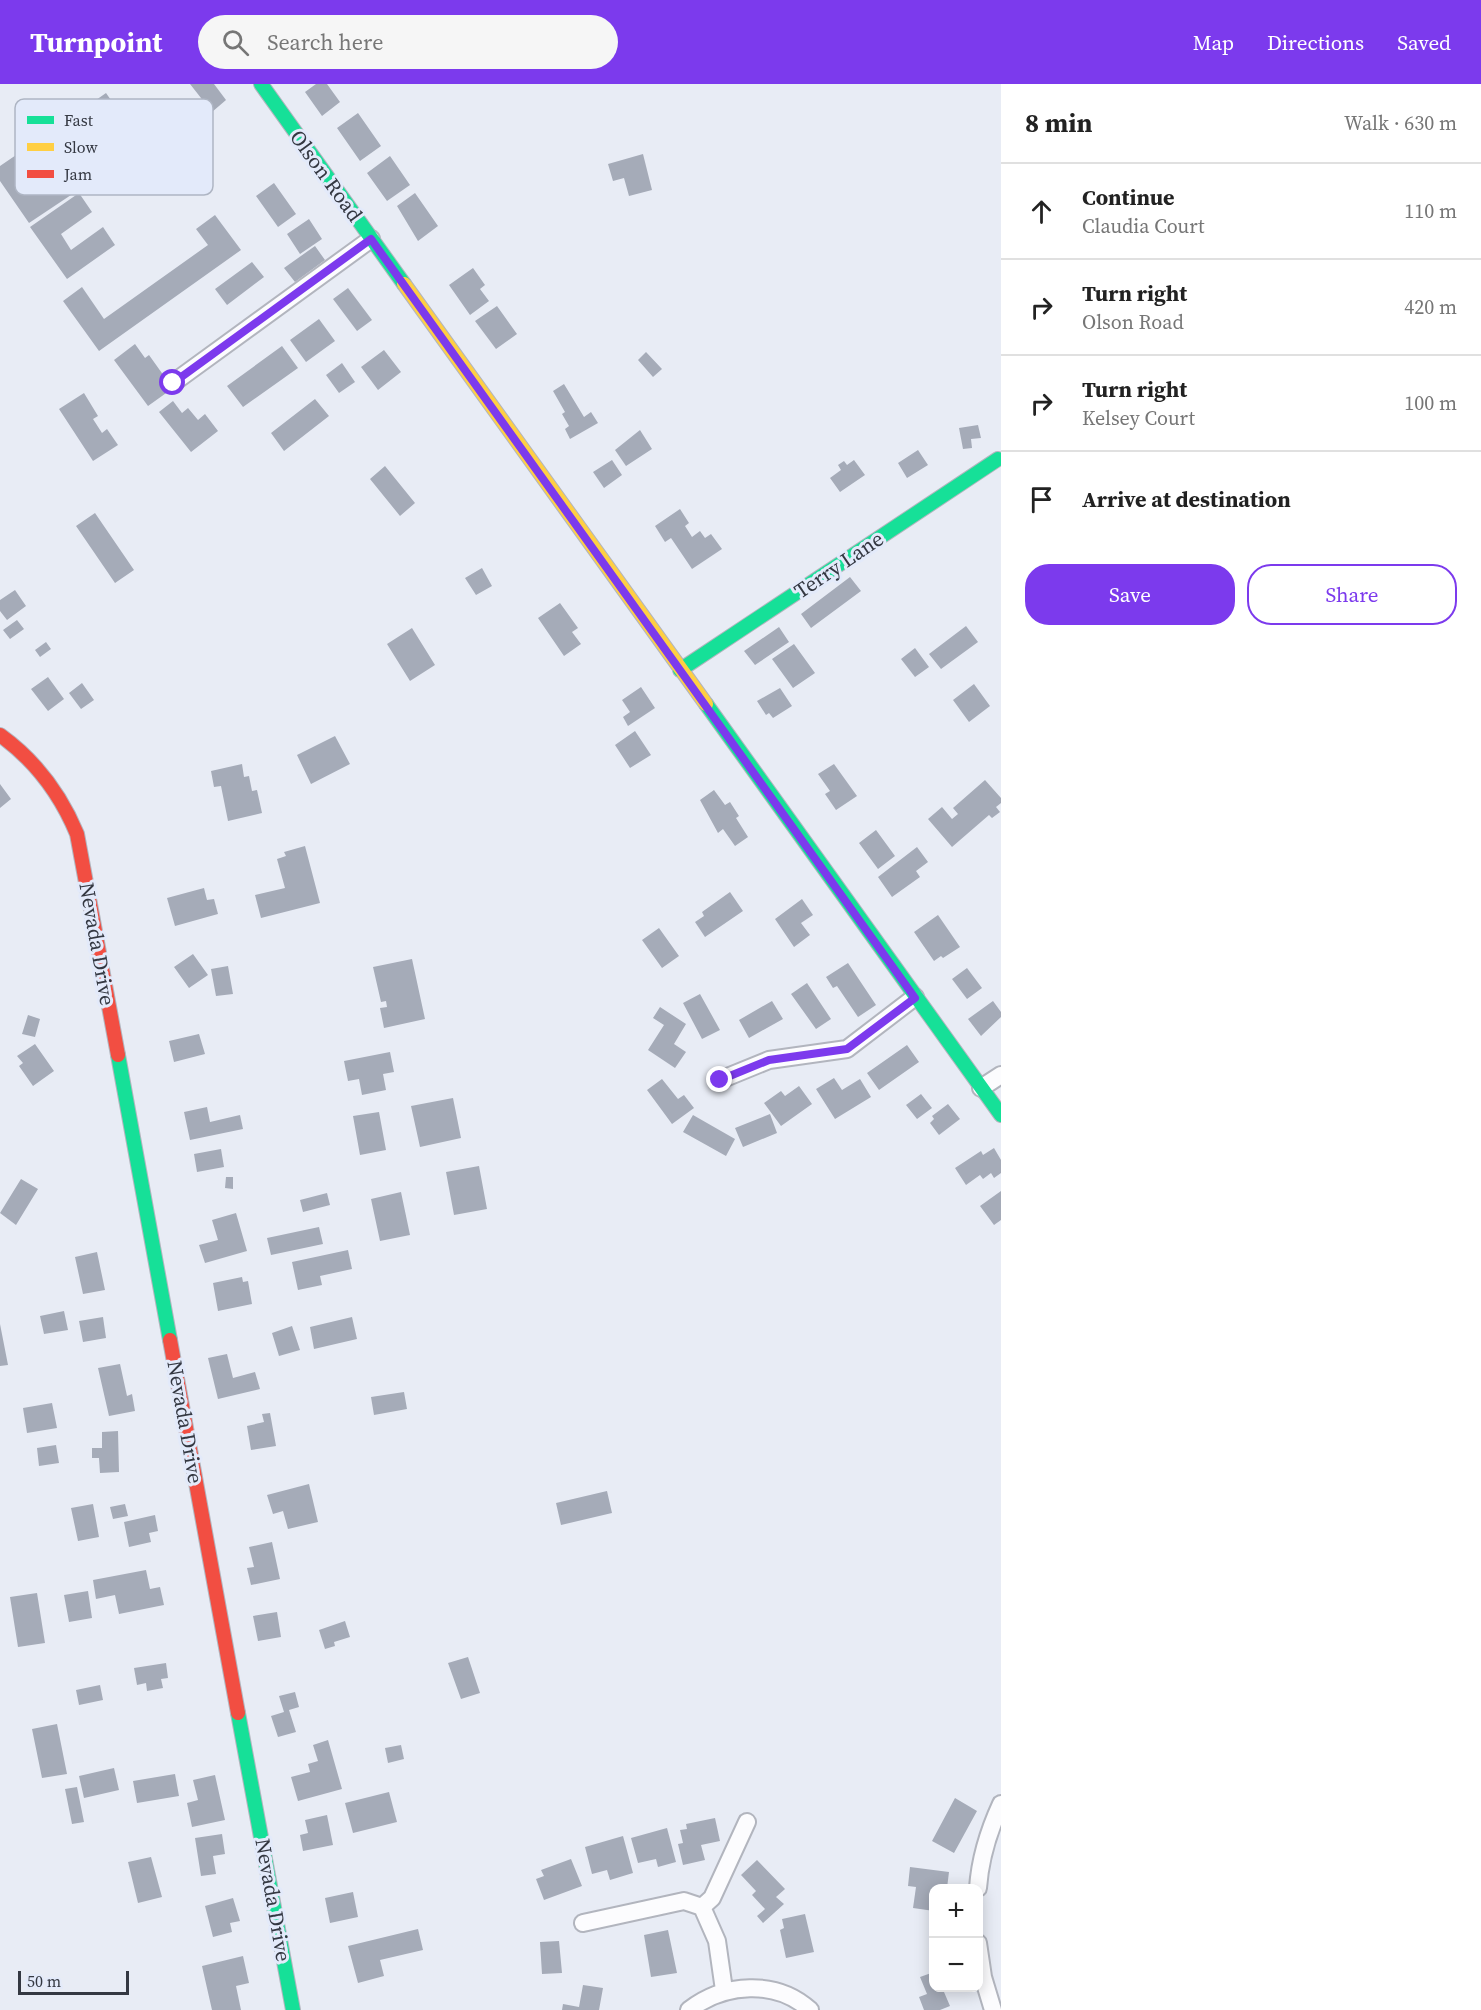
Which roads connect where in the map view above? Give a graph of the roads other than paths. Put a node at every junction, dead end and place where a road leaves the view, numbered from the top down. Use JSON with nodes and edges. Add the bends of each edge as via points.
{"nodes":[{"id":1,"x":265,"y":86,"type":"edge"},
{"id":2,"x":371,"y":239,"type":"junction"},
{"id":3,"x":173,"y":383,"type":"dead end"},
{"id":4,"x":998,"y":459,"type":"dead end"},
{"id":5,"x":680,"y":670,"type":"junction"},
{"id":6,"x":0,"y":735,"type":"edge"},
{"id":7,"x":915,"y":998,"type":"junction"},
{"id":8,"x":1001,"y":1075,"type":"edge"},
{"id":9,"x":720,"y":1080,"type":"dead end"},
{"id":10,"x":981,"y":1088,"type":"junction"},
{"id":11,"x":1001,"y":1115,"type":"edge"},
{"id":12,"x":1001,"y":1804,"type":"edge"},
{"id":13,"x":747,"y":1822,"type":"dead end"},
{"id":14,"x":978,"y":1884,"type":"edge"},
{"id":15,"x":702,"y":1907,"type":"junction"},
{"id":16,"x":584,"y":1923,"type":"dead end"},
{"id":17,"x":983,"y":1977,"type":"edge"},
{"id":18,"x":724,"y":1990,"type":"junction"},
{"id":19,"x":293,"y":2010,"type":"edge"},
{"id":20,"x":689,"y":2010,"type":"edge"},
{"id":21,"x":810,"y":2010,"type":"edge"},
{"id":22,"x":993,"y":2010,"type":"edge"}],
"edges":[{"from":1,"to":2,"type":"street","name":"Olson Road"},
{"from":2,"to":3,"type":"street"},
{"from":2,"to":5,"type":"street","name":"Olson Road"},
{"from":4,"to":5,"type":"street","name":"Terry Lane"},
{"from":5,"to":7,"type":"street","name":"Olson Road"},
{"from":6,"to":19,"type":"street","name":"Nevada Drive","via":[[42,770],[66,805],[77,834]]},
{"from":7,"to":9,"type":"street","via":[[847,1049],[769,1060]]},
{"from":7,"to":10,"type":"street","name":"Olson Road"},
{"from":8,"to":10,"type":"street"},
{"from":10,"to":11,"type":"street","name":"Olson Road"},
{"from":12,"to":14,"type":"street","via":[[992,1824]]},
{"from":13,"to":15,"type":"street","via":[[712,1898]]},
{"from":15,"to":16,"type":"street","via":[[684,1901]]},
{"from":15,"to":18,"type":"street","via":[[717,1941]]},
{"from":17,"to":22,"type":"street"},
{"from":18,"to":20,"type":"street"},
{"from":18,"to":21,"type":"street","via":[[760,1988],[797,1998]]}]}
